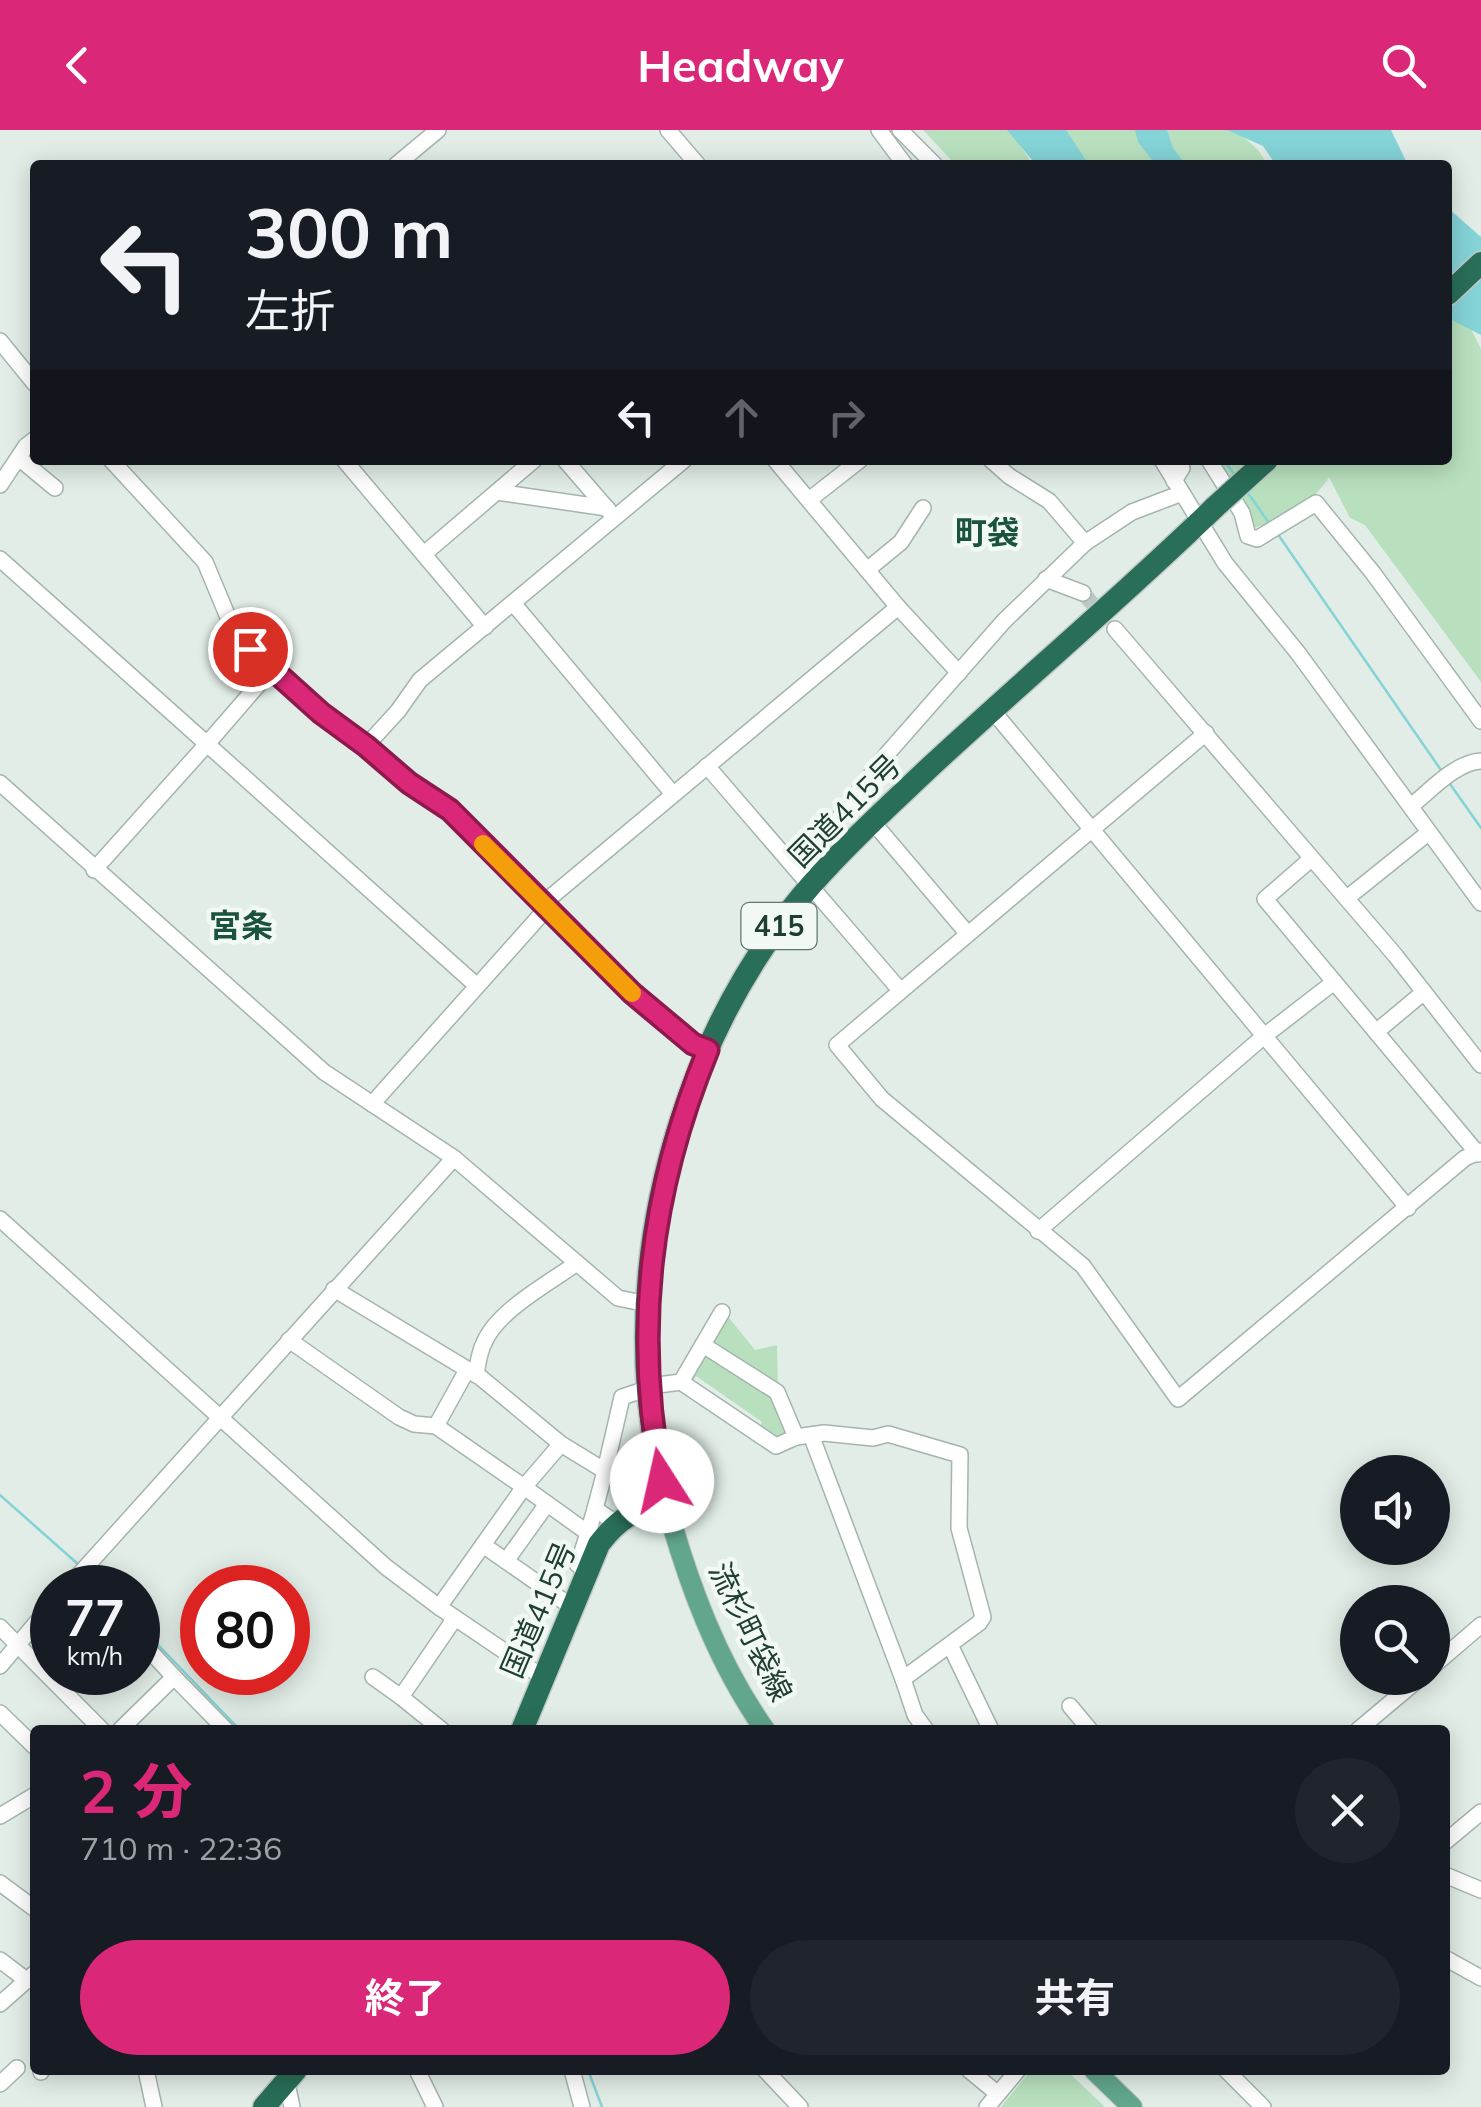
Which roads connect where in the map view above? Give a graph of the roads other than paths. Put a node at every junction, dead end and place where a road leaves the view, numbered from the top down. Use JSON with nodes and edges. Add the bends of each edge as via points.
{"nodes":[{"id":1,"x":438,"y":130,"type":"edge"},
{"id":2,"x":668,"y":130,"type":"edge"},
{"id":3,"x":879,"y":130,"type":"edge"},
{"id":4,"x":900,"y":130,"type":"edge"},
{"id":5,"x":402,"y":160,"type":"edge"},
{"id":6,"x":694,"y":160,"type":"edge"},
{"id":7,"x":902,"y":160,"type":"edge"},
{"id":8,"x":929,"y":160,"type":"edge"},
{"id":9,"x":1481,"y":263,"type":"edge"},
{"id":10,"x":1452,"y":290,"type":"edge"},
{"id":11,"x":0,"y":341,"type":"edge"},
{"id":12,"x":30,"y":378,"type":"edge"},
{"id":13,"x":30,"y":443,"type":"edge"},
{"id":14,"x":20,"y":460,"type":"junction"},
{"id":15,"x":117,"y":465,"type":"edge"},
{"id":16,"x":348,"y":465,"type":"edge"},
{"id":17,"x":528,"y":465,"type":"edge"},
{"id":18,"x":569,"y":465,"type":"edge"},
{"id":19,"x":677,"y":465,"type":"edge"},
{"id":20,"x":779,"y":465,"type":"edge"},
{"id":21,"x":854,"y":465,"type":"edge"},
{"id":22,"x":997,"y":465,"type":"edge"},
{"id":23,"x":1165,"y":465,"type":"edge"},
{"id":24,"x":1181,"y":465,"type":"edge"},
{"id":25,"x":1211,"y":465,"type":"edge"},
{"id":26,"x":1261,"y":465,"type":"edge"},
{"id":27,"x":0,"y":485,"type":"edge"},
{"id":28,"x":1178,"y":487,"type":"junction"},
{"id":29,"x":55,"y":488,"type":"dead end"},
{"id":30,"x":497,"y":492,"type":"junction"},
{"id":31,"x":809,"y":500,"type":"junction"},
{"id":32,"x":923,"y":508,"type":"dead end"},
{"id":33,"x":612,"y":513,"type":"junction"},
{"id":34,"x":1207,"y":515,"type":"junction"},
{"id":35,"x":1084,"y":543,"type":"junction"},
{"id":36,"x":424,"y":554,"type":"junction"},
{"id":37,"x":0,"y":559,"type":"edge"},
{"id":38,"x":868,"y":570,"type":"junction"},
{"id":39,"x":1046,"y":579,"type":"junction"},
{"id":40,"x":1082,"y":592,"type":"tunnel mouth"},
{"id":41,"x":513,"y":603,"type":"junction"},
{"id":42,"x":898,"y":607,"type":"junction"},
{"id":43,"x":486,"y":627,"type":"junction"},
{"id":44,"x":1115,"y":629,"type":"tunnel mouth"},
{"id":45,"x":270,"y":670,"type":"junction"},
{"id":46,"x":959,"y":674,"type":"junction"},
{"id":47,"x":992,"y":710,"type":"junction"},
{"id":48,"x":1481,"y":721,"type":"edge"},
{"id":49,"x":1206,"y":733,"type":"junction"},
{"id":50,"x":207,"y":744,"type":"junction"},
{"id":51,"x":366,"y":746,"type":"junction"},
{"id":52,"x":1481,"y":761,"type":"edge"},
{"id":53,"x":707,"y":766,"type":"junction"},
{"id":54,"x":2,"y":789,"type":"edge"},
{"id":55,"x":673,"y":794,"type":"junction"},
{"id":56,"x":1411,"y":806,"type":"junction"},
{"id":57,"x":872,"y":822,"type":"junction"},
{"id":58,"x":1093,"y":830,"type":"junction"},
{"id":59,"x":1428,"y":833,"type":"junction"},
{"id":60,"x":1310,"y":859,"type":"junction"},
{"id":61,"x":94,"y":870,"type":"junction"},
{"id":62,"x":811,"y":884,"type":"junction"},
{"id":63,"x":1348,"y":898,"type":"junction"},
{"id":64,"x":1481,"y":903,"type":"edge"},
{"id":65,"x":547,"y":908,"type":"junction"},
{"id":66,"x":967,"y":933,"type":"junction"},
{"id":67,"x":1334,"y":982,"type":"junction"},
{"id":68,"x":476,"y":986,"type":"junction"},
{"id":69,"x":900,"y":989,"type":"junction"},
{"id":70,"x":1424,"y":992,"type":"junction"},
{"id":71,"x":1376,"y":1032,"type":"junction"},
{"id":72,"x":1263,"y":1037,"type":"junction"},
{"id":73,"x":708,"y":1050,"type":"junction"},
{"id":74,"x":1481,"y":1065,"type":"edge"},
{"id":75,"x":372,"y":1104,"type":"junction"},
{"id":76,"x":1479,"y":1153,"type":"edge"},
{"id":77,"x":454,"y":1158,"type":"junction"},
{"id":78,"x":1408,"y":1208,"type":"junction"},
{"id":79,"x":0,"y":1219,"type":"edge"},
{"id":80,"x":1038,"y":1230,"type":"junction"},
{"id":81,"x":577,"y":1263,"type":"junction"},
{"id":82,"x":334,"y":1288,"type":"junction"},
{"id":83,"x":647,"y":1304,"type":"junction"},
{"id":84,"x":722,"y":1312,"type":"dead end"},
{"id":85,"x":290,"y":1340,"type":"junction"},
{"id":86,"x":703,"y":1345,"type":"junction"},
{"id":87,"x":471,"y":1372,"type":"junction"},
{"id":88,"x":681,"y":1382,"type":"junction"},
{"id":89,"x":648,"y":1389,"type":"junction"},
{"id":90,"x":222,"y":1419,"type":"junction"},
{"id":91,"x":436,"y":1426,"type":"junction"},
{"id":92,"x":803,"y":1436,"type":"junction"},
{"id":93,"x":561,"y":1444,"type":"junction"},
{"id":94,"x":606,"y":1471,"type":"junction"},
{"id":95,"x":524,"y":1487,"type":"junction"},
{"id":96,"x":666,"y":1503,"type":"junction"},
{"id":97,"x":547,"y":1504,"type":"junction"},
{"id":98,"x":595,"y":1509,"type":"junction"},
{"id":99,"x":616,"y":1523,"type":"junction"},
{"id":100,"x":588,"y":1533,"type":"junction"},
{"id":101,"x":483,"y":1545,"type":"junction"},
{"id":102,"x":506,"y":1561,"type":"junction"},
{"id":103,"x":87,"y":1565,"type":"edge"},
{"id":104,"x":587,"y":1570,"type":"junction"},
{"id":105,"x":439,"y":1607,"type":"junction"},
{"id":106,"x":572,"y":1607,"type":"junction"},
{"id":107,"x":455,"y":1618,"type":"junction"},
{"id":108,"x":1481,"y":1626,"type":"edge"},
{"id":109,"x":0,"y":1627,"type":"edge"},
{"id":110,"x":30,"y":1629,"type":"edge"},
{"id":111,"x":17,"y":1644,"type":"junction"},
{"id":112,"x":950,"y":1646,"type":"junction"},
{"id":113,"x":1450,"y":1652,"type":"edge"},
{"id":114,"x":160,"y":1662,"type":"edge"},
{"id":115,"x":0,"y":1666,"type":"edge"},
{"id":116,"x":174,"y":1677,"type":"junction"},
{"id":117,"x":372,"y":1677,"type":"dead end"},
{"id":118,"x":544,"y":1678,"type":"junction"},
{"id":119,"x":903,"y":1679,"type":"junction"},
{"id":120,"x":1400,"y":1695,"type":"edge"},
{"id":121,"x":401,"y":1697,"type":"junction"},
{"id":122,"x":1070,"y":1706,"type":"dead end"},
{"id":123,"x":0,"y":1713,"type":"edge"},
{"id":124,"x":97,"y":1725,"type":"edge"},
{"id":125,"x":125,"y":1725,"type":"edge"},
{"id":126,"x":221,"y":1725,"type":"edge"},
{"id":127,"x":436,"y":1725,"type":"edge"},
{"id":128,"x":524,"y":1725,"type":"edge"},
{"id":129,"x":762,"y":1725,"type":"edge"},
{"id":130,"x":922,"y":1725,"type":"edge"},
{"id":131,"x":989,"y":1725,"type":"edge"},
{"id":132,"x":1086,"y":1725,"type":"edge"},
{"id":133,"x":1364,"y":1725,"type":"edge"},
{"id":134,"x":30,"y":1742,"type":"edge"},
{"id":135,"x":30,"y":1799,"type":"edge"},
{"id":136,"x":1481,"y":1812,"type":"edge"},
{"id":137,"x":0,"y":1816,"type":"edge"},
{"id":138,"x":1450,"y":1838,"type":"edge"},
{"id":139,"x":1450,"y":1877,"type":"edge"},
{"id":140,"x":0,"y":1883,"type":"edge"},
{"id":141,"x":1481,"y":1890,"type":"edge"},
{"id":142,"x":30,"y":1905,"type":"edge"},
{"id":143,"x":0,"y":1960,"type":"edge"},
{"id":144,"x":1450,"y":1961,"type":"edge"},
{"id":145,"x":30,"y":1977,"type":"edge"},
{"id":146,"x":1481,"y":1978,"type":"edge"},
{"id":147,"x":30,"y":1980,"type":"edge"},
{"id":148,"x":0,"y":2004,"type":"edge"},
{"id":149,"x":16,"y":2068,"type":"dead end"},
{"id":150,"x":147,"y":2075,"type":"edge"},
{"id":151,"x":288,"y":2075,"type":"edge"},
{"id":152,"x":289,"y":2075,"type":"edge"},
{"id":153,"x":420,"y":2075,"type":"edge"},
{"id":154,"x":573,"y":2075,"type":"edge"},
{"id":155,"x":771,"y":2075,"type":"edge"},
{"id":156,"x":972,"y":2075,"type":"edge"},
{"id":157,"x":1014,"y":2075,"type":"edge"},
{"id":158,"x":1099,"y":2075,"type":"edge"},
{"id":159,"x":1231,"y":2075,"type":"edge"},
{"id":160,"x":0,"y":2084,"type":"edge"},
{"id":161,"x":992,"y":2101,"type":"edge"},
{"id":162,"x":154,"y":2107,"type":"edge"},
{"id":163,"x":264,"y":2107,"type":"edge"},
{"id":164,"x":292,"y":2107,"type":"edge"},
{"id":165,"x":436,"y":2107,"type":"edge"},
{"id":166,"x":582,"y":2107,"type":"edge"},
{"id":167,"x":800,"y":2107,"type":"edge"},
{"id":168,"x":1132,"y":2107,"type":"edge"},
{"id":169,"x":1263,"y":2107,"type":"edge"}],
"edges":[{"from":1,"to":5,"type":"street"},
{"from":2,"to":6,"type":"street"},
{"from":3,"to":7,"type":"street"},
{"from":4,"to":8,"type":"street"},
{"from":9,"to":10,"type":"highway"},
{"from":11,"to":12,"type":"street"},
{"from":13,"to":14,"type":"street"},
{"from":14,"to":27,"type":"street"},
{"from":14,"to":29,"type":"street"},
{"from":15,"to":45,"type":"street","via":[[205,562],[233,629]]},
{"from":16,"to":36,"type":"street"},
{"from":17,"to":30,"type":"street"},
{"from":18,"to":33,"type":"street"},
{"from":19,"to":33,"type":"street"},
{"from":20,"to":31,"type":"street"},
{"from":21,"to":31,"type":"street"},
{"from":22,"to":35,"type":"street","via":[[1049,501]]},
{"from":23,"to":28,"type":"street"},
{"from":24,"to":28,"type":"street"},
{"from":25,"to":48,"type":"street","via":[[1242,513],[1248,536],[1266,536],[1316,503]]},
{"from":26,"to":34,"type":"highway","number":"415","bridge":true},
{"from":28,"to":34,"type":"street"},
{"from":28,"to":35,"type":"street"},
{"from":30,"to":33,"type":"street"},
{"from":30,"to":36,"type":"street"},
{"from":31,"to":38,"type":"street"},
{"from":32,"to":38,"type":"street","via":[[900,542]]},
{"from":33,"to":41,"type":"street"},
{"from":34,"to":47,"type":"highway","name":"国道415号","number":"415"},
{"from":34,"to":56,"type":"street","via":[[1225,563]]},
{"from":35,"to":39,"type":"street"},
{"from":36,"to":43,"type":"street"},
{"from":37,"to":50,"type":"street"},
{"from":38,"to":42,"type":"street"},
{"from":39,"to":40,"type":"street"},
{"from":39,"to":46,"type":"street"},
{"from":41,"to":43,"type":"street"},
{"from":41,"to":55,"type":"street"},
{"from":42,"to":46,"type":"street"},
{"from":42,"to":53,"type":"street"},
{"from":43,"to":51,"type":"street","via":[[420,680]]},
{"from":44,"to":49,"type":"street"},
{"from":45,"to":50,"type":"street"},
{"from":45,"to":51,"type":"street"},
{"from":46,"to":62,"type":"street","via":[[818,846]]},
{"from":47,"to":57,"type":"highway","name":"国道415号","number":"415"},
{"from":47,"to":58,"type":"street"},
{"from":49,"to":58,"type":"street"},
{"from":49,"to":60,"type":"street"},
{"from":50,"to":61,"type":"street"},
{"from":50,"to":68,"type":"street"},
{"from":51,"to":65,"type":"street","via":[[450,810]]},
{"from":52,"to":56,"type":"street"},
{"from":53,"to":55,"type":"street"},
{"from":53,"to":62,"type":"street"},
{"from":54,"to":61,"type":"street"},
{"from":55,"to":65,"type":"street","via":[[552,896]]},
{"from":56,"to":59,"type":"street"},
{"from":57,"to":62,"type":"highway","name":"国道415号","number":"415"},
{"from":57,"to":66,"type":"street"},
{"from":58,"to":66,"type":"street"},
{"from":58,"to":72,"type":"street"},
{"from":59,"to":63,"type":"street"},
{"from":59,"to":64,"type":"street"},
{"from":60,"to":63,"type":"street"},
{"from":60,"to":67,"type":"street","via":[[1265,899]]},
{"from":61,"to":75,"type":"street","via":[[324,1072]]},
{"from":62,"to":69,"type":"street"},
{"from":62,"to":73,"type":"highway","name":"国道415号","number":"415","via":[[745,979]]},
{"from":63,"to":70,"type":"street"},
{"from":65,"to":68,"type":"street"},
{"from":65,"to":73,"type":"street","via":[[632,993]]},
{"from":66,"to":69,"type":"street"},
{"from":67,"to":71,"type":"street"},
{"from":67,"to":72,"type":"street"},
{"from":68,"to":75,"type":"street"},
{"from":69,"to":80,"type":"street","via":[[837,1045],[882,1099]]},
{"from":70,"to":71,"type":"street"},
{"from":70,"to":74,"type":"street"},
{"from":71,"to":76,"type":"street"},
{"from":72,"to":78,"type":"street"},
{"from":72,"to":80,"type":"street"},
{"from":73,"to":83,"type":"highway","name":"国道415号","number":"415","via":[[662,1193]]},
{"from":75,"to":77,"type":"street"},
{"from":76,"to":78,"type":"street"},
{"from":77,"to":81,"type":"street"},
{"from":77,"to":82,"type":"street"},
{"from":78,"to":80,"type":"street","via":[[1178,1399],[1093,1278]]},
{"from":79,"to":90,"type":"street"},
{"from":81,"to":83,"type":"street","via":[[618,1298]]},
{"from":81,"to":87,"type":"street","via":[[492,1330]]},
{"from":82,"to":85,"type":"street"},
{"from":82,"to":87,"type":"street"},
{"from":83,"to":89,"type":"highway","name":"国道415号","number":"415"},
{"from":84,"to":86,"type":"street"},
{"from":85,"to":90,"type":"street"},
{"from":85,"to":91,"type":"street","via":[[399,1416]]},
{"from":86,"to":88,"type":"street"},
{"from":86,"to":92,"type":"street","via":[[777,1392]]},
{"from":87,"to":91,"type":"street"},
{"from":87,"to":93,"type":"street"},
{"from":88,"to":89,"type":"street"},
{"from":88,"to":92,"type":"street","via":[[776,1446]]},
{"from":89,"to":94,"type":"street","via":[[622,1397]]},
{"from":89,"to":96,"type":"highway","name":"国道415号","number":"415"},
{"from":90,"to":103,"type":"street"},
{"from":90,"to":105,"type":"street"},
{"from":91,"to":95,"type":"street"},
{"from":92,"to":112,"type":"street","via":[[888,1434],[960,1455],[959,1528],[983,1617]]},
{"from":92,"to":119,"type":"street"},
{"from":93,"to":94,"type":"street"},
{"from":93,"to":95,"type":"street"},
{"from":94,"to":98,"type":"street"},
{"from":95,"to":97,"type":"street"},
{"from":95,"to":101,"type":"street"},
{"from":96,"to":99,"type":"highway","name":"国道415号"},
{"from":96,"to":129,"type":"main road","name":"流杉町袋線","via":[[708,1629]]},
{"from":97,"to":100,"type":"street"},
{"from":97,"to":102,"type":"street"},
{"from":98,"to":99,"type":"street"},
{"from":98,"to":100,"type":"street"},
{"from":99,"to":104,"type":"highway","name":"国道415号"},
{"from":100,"to":104,"type":"street","via":[[578,1566]]},
{"from":101,"to":102,"type":"street"},
{"from":101,"to":105,"type":"street"},
{"from":102,"to":106,"type":"street"},
{"from":104,"to":106,"type":"highway","name":"国道415号"},
{"from":105,"to":107,"type":"street"},
{"from":106,"to":118,"type":"highway","name":"国道415号"},
{"from":107,"to":118,"type":"street"},
{"from":107,"to":121,"type":"street"},
{"from":108,"to":113,"type":"street"},
{"from":109,"to":111,"type":"street"},
{"from":110,"to":111,"type":"street"},
{"from":111,"to":115,"type":"street"},
{"from":111,"to":124,"type":"street"},
{"from":112,"to":119,"type":"street"},
{"from":112,"to":131,"type":"street"},
{"from":114,"to":116,"type":"street"},
{"from":116,"to":125,"type":"street"},
{"from":116,"to":126,"type":"street"},
{"from":117,"to":121,"type":"street"},
{"from":118,"to":128,"type":"highway","name":"国道415号"},
{"from":119,"to":130,"type":"street"},
{"from":120,"to":133,"type":"street"},
{"from":121,"to":127,"type":"street"},
{"from":122,"to":132,"type":"street"},
{"from":123,"to":134,"type":"street"},
{"from":135,"to":137,"type":"street"},
{"from":136,"to":138,"type":"street"},
{"from":139,"to":141,"type":"street"},
{"from":140,"to":142,"type":"street"},
{"from":143,"to":145,"type":"street"},
{"from":144,"to":146,"type":"street"},
{"from":147,"to":148,"type":"street"},
{"from":149,"to":160,"type":"street"},
{"from":150,"to":162,"type":"street"},
{"from":151,"to":163,"type":"highway"},
{"from":152,"to":164,"type":"street"},
{"from":153,"to":165,"type":"street"},
{"from":154,"to":166,"type":"street"},
{"from":155,"to":167,"type":"street"},
{"from":156,"to":161,"type":"street"},
{"from":157,"to":161,"type":"street"},
{"from":158,"to":168,"type":"main road"},
{"from":159,"to":169,"type":"street"}]}
